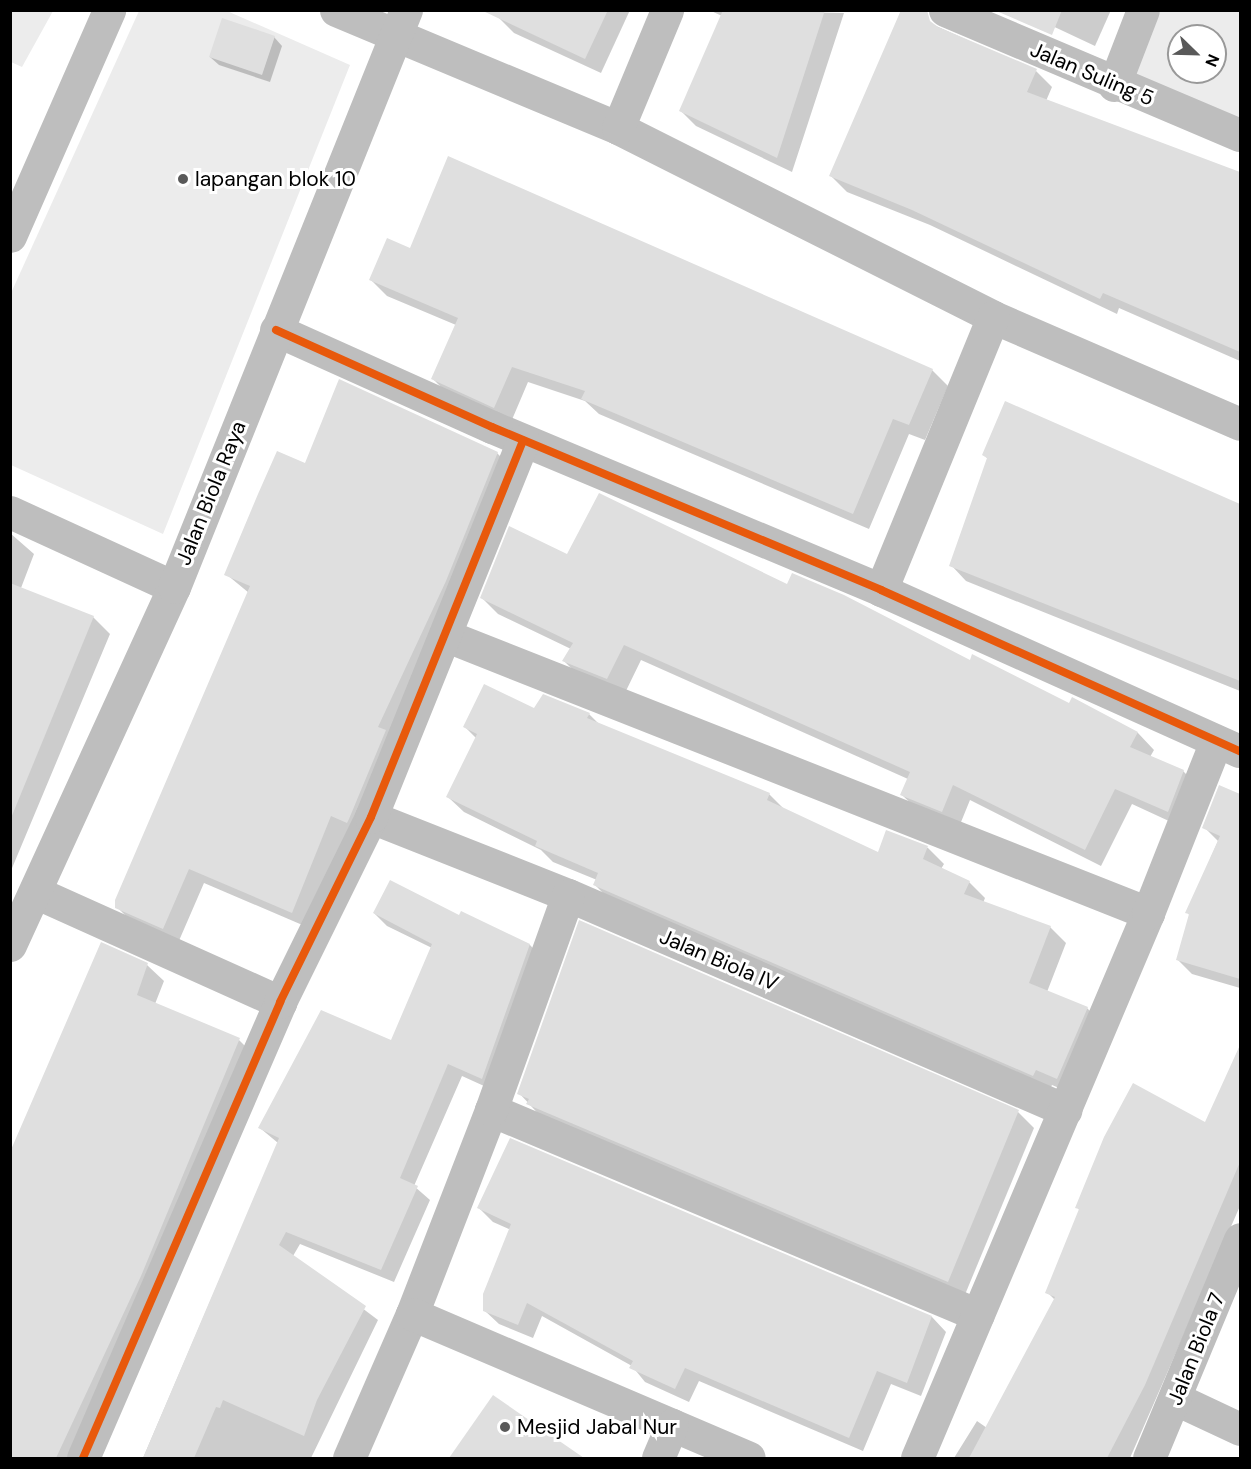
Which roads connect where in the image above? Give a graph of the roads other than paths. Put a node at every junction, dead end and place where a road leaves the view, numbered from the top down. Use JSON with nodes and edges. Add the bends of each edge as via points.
{"nodes":[{"id":1,"x":110,"y":10,"type":"edge"},
{"id":2,"x":336,"y":10,"type":"edge"},
{"id":3,"x":667,"y":10,"type":"edge"},
{"id":4,"x":945,"y":10,"type":"edge"},
{"id":5,"x":1143,"y":10,"type":"edge"},
{"id":6,"x":401,"y":23,"type":"edge"},
{"id":7,"x":1114,"y":85,"type":"junction"},
{"id":8,"x":618,"y":128,"type":"junction"},
{"id":9,"x":1240,"y":135,"type":"edge"},
{"id":10,"x":11,"y":235,"type":"edge"},
{"id":11,"x":993,"y":317,"type":"junction"},
{"id":12,"x":276,"y":330,"type":"junction"},
{"id":13,"x":1240,"y":424,"type":"edge"},
{"id":14,"x":523,"y":440,"type":"junction"},
{"id":15,"x":10,"y":512,"type":"edge"},
{"id":16,"x":174,"y":587,"type":"junction"},
{"id":17,"x":881,"y":590,"type":"junction"},
{"id":18,"x":447,"y":636,"type":"junction"},
{"id":19,"x":1228,"y":746,"type":"edge"},
{"id":20,"x":371,"y":817,"type":"junction"},
{"id":21,"x":35,"y":892,"type":"junction"},
{"id":22,"x":568,"y":895,"type":"junction"},
{"id":23,"x":1148,"y":913,"type":"junction"},
{"id":24,"x":10,"y":945,"type":"edge"},
{"id":25,"x":280,"y":1002,"type":"junction"},
{"id":26,"x":491,"y":1110,"type":"junction"},
{"id":27,"x":1065,"y":1110,"type":"junction"},
{"id":28,"x":1240,"y":1239,"type":"edge"},
{"id":29,"x":412,"y":1314,"type":"junction"},
{"id":30,"x":978,"y":1315,"type":"junction"},
{"id":31,"x":1176,"y":1399,"type":"junction"},
{"id":32,"x":672,"y":1425,"type":"junction"},
{"id":33,"x":1240,"y":1428,"type":"edge"},
{"id":34,"x":83,"y":1458,"type":"edge"},
{"id":35,"x":350,"y":1458,"type":"edge"},
{"id":36,"x":658,"y":1458,"type":"edge"},
{"id":37,"x":749,"y":1458,"type":"edge"},
{"id":38,"x":917,"y":1458,"type":"edge"},
{"id":39,"x":1149,"y":1458,"type":"edge"}],
"edges":[{"from":1,"to":10,"type":"street"},
{"from":2,"to":6,"type":"street"},
{"from":3,"to":8,"type":"street"},
{"from":4,"to":7,"type":"street","name":"Jalan Suling 5"},
{"from":5,"to":7,"type":"street"},
{"from":6,"to":8,"type":"street"},
{"from":6,"to":12,"type":"street","name":"Jalan Biola Raya"},
{"from":7,"to":9,"type":"street","name":"Jalan Suling 5"},
{"from":8,"to":11,"type":"street"},
{"from":11,"to":13,"type":"street"},
{"from":11,"to":17,"type":"street"},
{"from":12,"to":14,"type":"street"},
{"from":12,"to":16,"type":"street","name":"Jalan Biola Raya"},
{"from":14,"to":17,"type":"street"},
{"from":14,"to":18,"type":"street"},
{"from":15,"to":16,"type":"street"},
{"from":16,"to":21,"type":"street","name":"Jalan Biola Raya"},
{"from":17,"to":19,"type":"street"},
{"from":18,"to":20,"type":"street"},
{"from":18,"to":23,"type":"street"},
{"from":19,"to":23,"type":"street"},
{"from":20,"to":22,"type":"street","name":"Jalan Biola IV"},
{"from":20,"to":25,"type":"street"},
{"from":21,"to":24,"type":"street","name":"Jalan Biola Raya"},
{"from":21,"to":25,"type":"street"},
{"from":22,"to":26,"type":"street"},
{"from":22,"to":27,"type":"street","name":"Jalan Biola IV"},
{"from":23,"to":27,"type":"street"},
{"from":25,"to":34,"type":"street"},
{"from":26,"to":29,"type":"street"},
{"from":26,"to":30,"type":"street"},
{"from":27,"to":30,"type":"street"},
{"from":28,"to":31,"type":"street","name":"Jalan Biola 7"},
{"from":29,"to":32,"type":"street"},
{"from":29,"to":35,"type":"street"},
{"from":30,"to":38,"type":"street"},
{"from":31,"to":33,"type":"street"},
{"from":31,"to":39,"type":"street","name":"Jalan Biola 7"},
{"from":32,"to":36,"type":"street"},
{"from":32,"to":37,"type":"street"}]}
